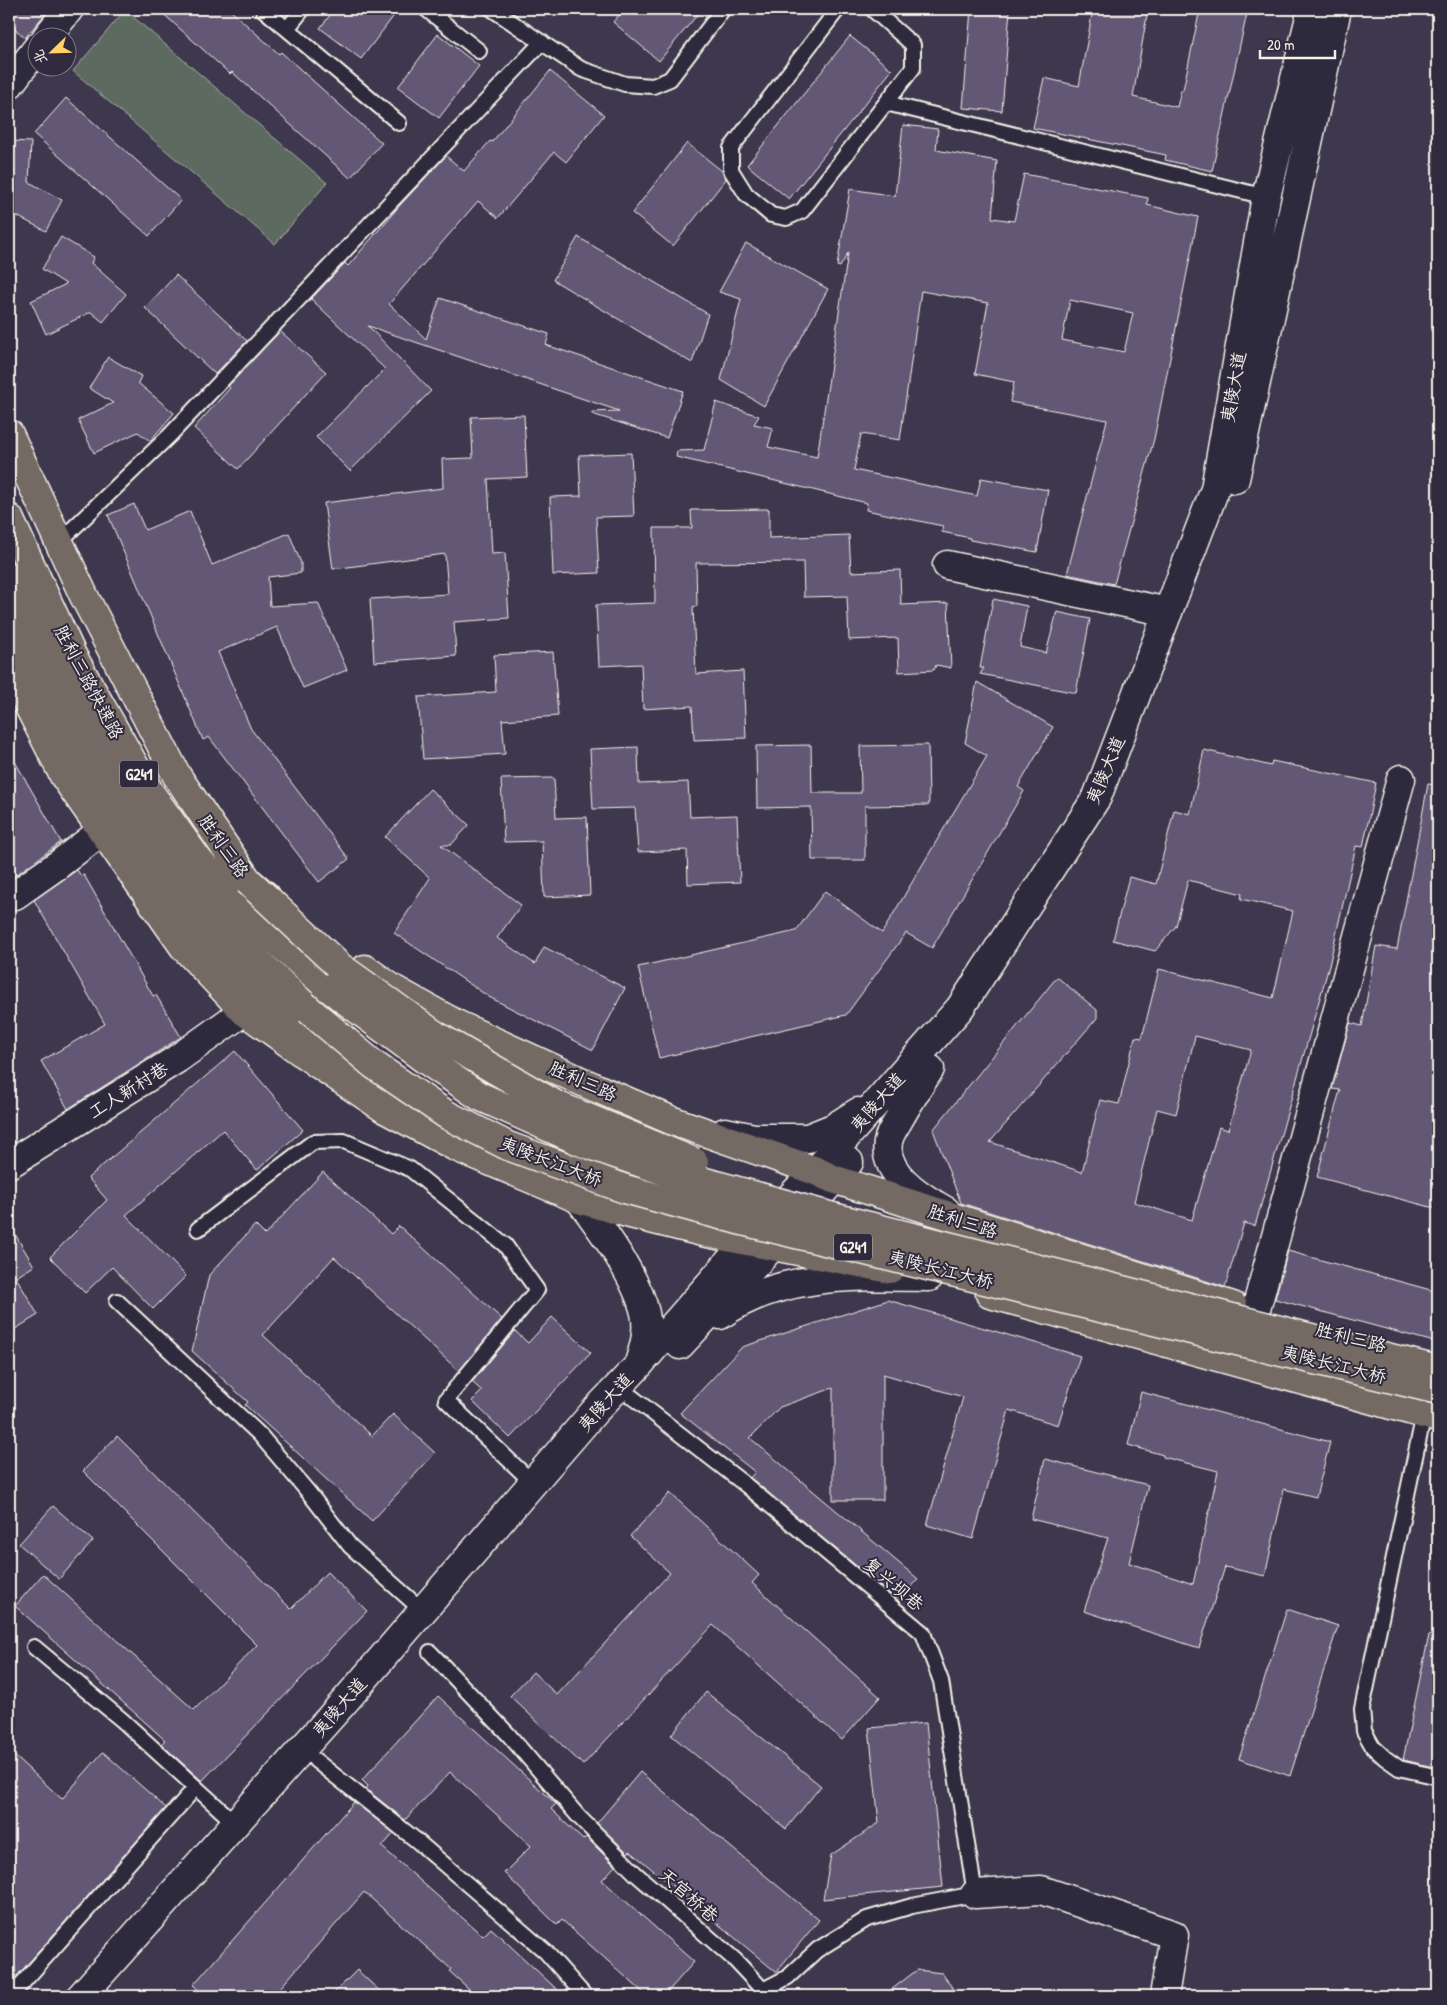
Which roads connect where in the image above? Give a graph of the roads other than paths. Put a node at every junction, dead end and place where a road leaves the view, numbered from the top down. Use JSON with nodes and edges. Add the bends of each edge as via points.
{"nodes":[{"id":1,"x":69,"y":9,"type":"edge"},
{"id":2,"x":263,"y":9,"type":"edge"},
{"id":3,"x":303,"y":9,"type":"edge"},
{"id":4,"x":426,"y":9,"type":"edge"},
{"id":5,"x":492,"y":9,"type":"edge"},
{"id":6,"x":723,"y":9,"type":"edge"},
{"id":7,"x":838,"y":9,"type":"edge"},
{"id":8,"x":872,"y":9,"type":"edge"},
{"id":9,"x":1312,"y":9,"type":"edge"},
{"id":10,"x":1337,"y":9,"type":"edge"},
{"id":11,"x":54,"y":28,"type":"edge"},
{"id":12,"x":287,"y":29,"type":"junction"},
{"id":13,"x":542,"y":42,"type":"junction"},
{"id":14,"x":478,"y":51,"type":"dead end"},
{"id":15,"x":28,"y":61,"type":"edge"},
{"id":16,"x":9,"y":85,"type":"edge"},
{"id":17,"x":886,"y":103,"type":"junction"},
{"id":18,"x":400,"y":123,"type":"dead end"},
{"id":19,"x":1266,"y":197,"type":"junction"},
{"id":20,"x":9,"y":434,"type":"edge"},
{"id":21,"x":9,"y":518,"type":"edge"},
{"id":22,"x":59,"y":542,"type":"junction"},
{"id":23,"x":947,"y":565,"type":"dead end"},
{"id":24,"x":9,"y":577,"type":"edge"},
{"id":25,"x":1168,"y":612,"type":"junction"},
{"id":26,"x":9,"y":630,"type":"edge"},
{"id":27,"x":9,"y":667,"type":"edge"},
{"id":28,"x":1401,"y":779,"type":"dead end"},
{"id":29,"x":103,"y":830,"type":"junction"},
{"id":30,"x":248,"y":881,"type":"junction"},
{"id":31,"x":9,"y":894,"type":"edge"},
{"id":32,"x":328,"y":988,"type":"joint"},
{"id":33,"x":309,"y":1010,"type":"joint"},
{"id":34,"x":244,"y":1011,"type":"junction"},
{"id":35,"x":930,"y":1069,"type":"junction"},
{"id":36,"x":899,"y":1077,"type":"junction"},
{"id":37,"x":447,"y":1115,"type":"junction"},
{"id":38,"x":673,"y":1121,"type":"junction"},
{"id":39,"x":9,"y":1164,"type":"edge"},
{"id":40,"x":825,"y":1175,"type":"junction"},
{"id":41,"x":579,"y":1199,"type":"junction"},
{"id":42,"x":833,"y":1217,"type":"junction"},
{"id":43,"x":960,"y":1220,"type":"junction"},
{"id":44,"x":198,"y":1229,"type":"dead end"},
{"id":45,"x":760,"y":1243,"type":"junction"},
{"id":46,"x":929,"y":1277,"type":"junction"},
{"id":47,"x":116,"y":1301,"type":"dead end"},
{"id":48,"x":1256,"y":1313,"type":"junction"},
{"id":49,"x":671,"y":1355,"type":"junction"},
{"id":50,"x":1438,"y":1358,"type":"edge"},
{"id":51,"x":638,"y":1366,"type":"junction"},
{"id":52,"x":1438,"y":1370,"type":"edge"},
{"id":53,"x":1438,"y":1390,"type":"edge"},
{"id":54,"x":632,"y":1397,"type":"junction"},
{"id":55,"x":1431,"y":1416,"type":"edge"},
{"id":56,"x":533,"y":1484,"type":"junction"},
{"id":57,"x":423,"y":1611,"type":"junction"},
{"id":58,"x":34,"y":1647,"type":"dead end"},
{"id":59,"x":430,"y":1652,"type":"dead end"},
{"id":60,"x":315,"y":1760,"type":"junction"},
{"id":61,"x":1438,"y":1777,"type":"edge"},
{"id":62,"x":196,"y":1787,"type":"junction"},
{"id":63,"x":236,"y":1824,"type":"junction"},
{"id":64,"x":975,"y":1894,"type":"junction"},
{"id":65,"x":11,"y":1996,"type":"edge"},
{"id":66,"x":81,"y":1996,"type":"edge"},
{"id":67,"x":104,"y":1996,"type":"edge"},
{"id":68,"x":585,"y":1996,"type":"edge"},
{"id":69,"x":1164,"y":1996,"type":"edge"}],
"edges":[{"from":1,"to":11,"type":"main road"},
{"from":2,"to":12,"type":"lane"},
{"from":3,"to":12,"type":"lane"},
{"from":4,"to":14,"type":"lane"},
{"from":5,"to":13,"type":"lane"},
{"from":6,"to":13,"type":"lane","via":[[670,79],[653,86],[625,84],[581,69]]},
{"from":7,"to":17,"type":"lane","via":[[730,148],[730,170],[746,194],[771,215],[786,218],[802,211]]},
{"from":8,"to":17,"type":"lane","via":[[913,45],[913,68]]},
{"from":9,"to":19,"type":"main road","name":"夷陵大道"},
{"from":10,"to":35,"type":"main road","name":"夷陵大道","via":[[1231,494],[1113,804],[974,1018]]},
{"from":12,"to":18,"type":"lane"},
{"from":13,"to":22,"type":"lane","via":[[170,435]]},
{"from":15,"to":16,"type":"main road"},
{"from":17,"to":19,"type":"lane"},
{"from":19,"to":25,"type":"main road","name":"夷陵大道","via":[[1215,489]]},
{"from":20,"to":22,"type":"main road","name":"胜利三路"},
{"from":21,"to":32,"type":"main road","name":"胜利三路快速路","number":"G241","via":[[73,657],[150,793],[198,860],[259,925]]},
{"from":22,"to":30,"type":"main road","name":"胜利三路","via":[[177,776]]},
{"from":23,"to":25,"type":"main road"},
{"from":24,"to":33,"type":"main road","name":"胜利三路快速路","number":"G241","via":[[89,736],[134,812],[241,946]]},
{"from":25,"to":36,"type":"main road","name":"夷陵大道","via":[[1097,797],[960,1008]]},
{"from":26,"to":37,"type":"main road","bridge":true,"via":[[88,773],[146,865],[212,950],[254,996],[338,1060]]},
{"from":27,"to":29,"type":"main road","via":[[64,776]]},
{"from":28,"to":48,"type":"main road"},
{"from":29,"to":31,"type":"main road","via":[[15,895]]},
{"from":29,"to":34,"type":"main road","via":[[184,948]]},
{"from":30,"to":38,"type":"main road","name":"胜利三路","via":[[306,928],[394,989],[456,1024]]},
{"from":30,"to":42,"type":"main road","bridge":true,"via":[[340,967],[435,1036],[556,1105]]},
{"from":32,"to":42,"type":"main road","name":"夷陵长江大桥","number":"G241","bridge":true,"via":[[480,1096],[530,1119],[584,1143],[664,1171]]},
{"from":33,"to":37,"type":"main road","name":"夷陵长江大桥","number":"G241","bridge":true,"via":[[374,1065]]},
{"from":34,"to":39,"type":"main road","name":"工人新村巷","via":[[177,1059]]},
{"from":34,"to":41,"type":"main road","via":[[386,1109],[456,1147]]},
{"from":35,"to":40,"type":"main road","name":"夷陵大道"},
{"from":35,"to":43,"type":"main road","via":[[889,1138],[889,1161],[904,1182]]},
{"from":36,"to":38,"type":"main road","via":[[862,1110],[808,1138],[754,1138]]},
{"from":36,"to":40,"type":"main road","name":"夷陵大道"},
{"from":37,"to":53,"type":"main road","name":"夷陵长江大桥","number":"G241","bridge":true,"via":[[508,1146],[634,1192]]},
{"from":38,"to":40,"type":"main road","name":"胜利三路"},
{"from":40,"to":43,"type":"main road","name":"胜利三路"},
{"from":40,"to":45,"type":"main road","name":"夷陵大道"},
{"from":41,"to":45,"type":"main road","via":[[694,1230]]},
{"from":41,"to":51,"type":"main road","via":[[610,1243],[646,1314],[646,1338]]},
{"from":42,"to":52,"type":"main road","name":"夷陵长江大桥","number":"G241","bridge":true},
{"from":43,"to":48,"type":"main road","name":"胜利三路"},
{"from":44,"to":56,"type":"lane","via":[[313,1142],[344,1141],[410,1169],[505,1245],[537,1290],[446,1400]]},
{"from":45,"to":46,"type":"main road"},
{"from":45,"to":49,"type":"main road","name":"夷陵大道"},
{"from":45,"to":51,"type":"main road","name":"夷陵大道"},
{"from":46,"to":49,"type":"main road","via":[[829,1278],[783,1286],[738,1302]]},
{"from":46,"to":55,"type":"main road"},
{"from":47,"to":57,"type":"lane","via":[[260,1435],[350,1546]]},
{"from":48,"to":50,"type":"main road","name":"胜利三路"},
{"from":49,"to":54,"type":"main road","name":"夷陵大道"},
{"from":51,"to":56,"type":"main road","name":"夷陵大道"},
{"from":54,"to":60,"type":"main road","name":"夷陵大道"},
{"from":54,"to":64,"type":"lane","name":"复兴坝巷","via":[[747,1486],[923,1633],[941,1680]]},
{"from":55,"to":61,"type":"lane","via":[[1362,1709],[1364,1731],[1373,1747],[1385,1758],[1400,1768]]},
{"from":56,"to":57,"type":"main road","name":"夷陵大道"},
{"from":57,"to":63,"type":"main road","name":"夷陵大道"},
{"from":58,"to":62,"type":"lane"},
{"from":59,"to":64,"type":"lane","name":"天官桥巷","via":[[636,1874],[735,1960],[763,1990],[788,1977],[817,1950],[867,1919],[912,1906]]},
{"from":60,"to":67,"type":"main road","name":"夷陵大道"},
{"from":60,"to":68,"type":"lane","via":[[416,1840],[546,1952]]},
{"from":62,"to":63,"type":"lane"},
{"from":62,"to":65,"type":"lane"},
{"from":63,"to":66,"type":"main road","name":"夷陵大道"},
{"from":64,"to":69,"type":"main road","via":[[1041,1890],[1174,1935]]}]}
